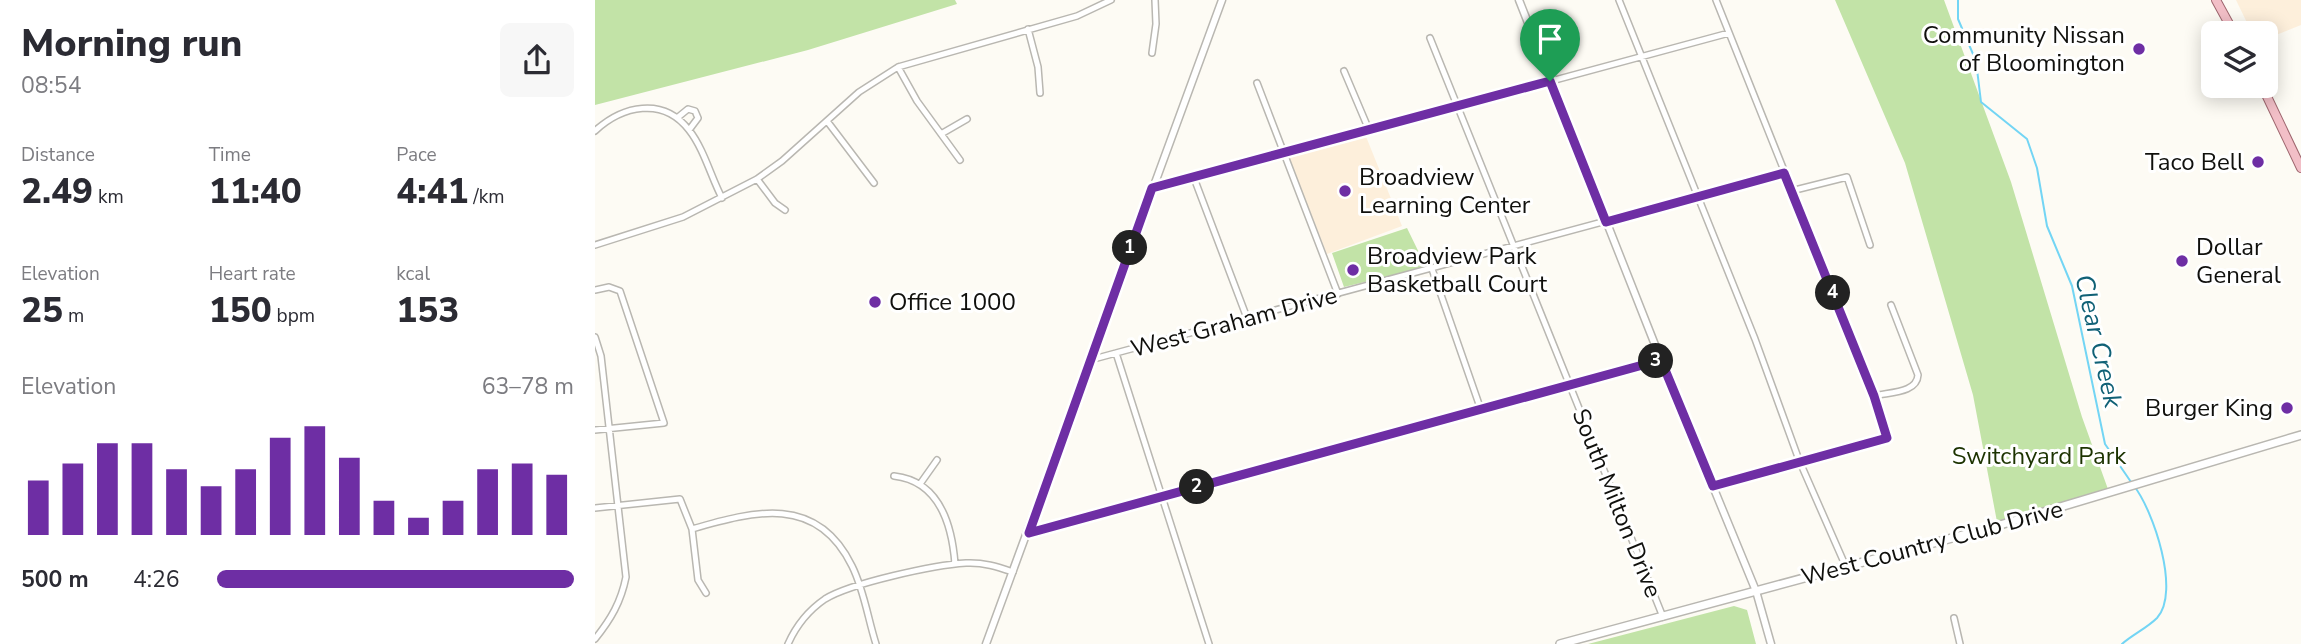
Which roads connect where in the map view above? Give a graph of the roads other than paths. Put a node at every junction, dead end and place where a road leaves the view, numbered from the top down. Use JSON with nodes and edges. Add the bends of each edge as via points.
{"nodes":[{"id":1,"x":1111,"y":0,"type":"edge"},
{"id":2,"x":1155,"y":0,"type":"edge"},
{"id":3,"x":1222,"y":0,"type":"edge"},
{"id":4,"x":1519,"y":0,"type":"edge"},
{"id":5,"x":1619,"y":0,"type":"edge"},
{"id":6,"x":1716,"y":0,"type":"edge"},
{"id":7,"x":2216,"y":0,"type":"edge"},
{"id":8,"x":2227,"y":21,"type":"edge"},
{"id":9,"x":1028,"y":29,"type":"junction"},
{"id":10,"x":1729,"y":33,"type":"junction"},
{"id":11,"x":1430,"y":38,"type":"dead end"},
{"id":12,"x":1152,"y":53,"type":"dead end"},
{"id":13,"x":1641,"y":55,"type":"junction"},
{"id":14,"x":898,"y":67,"type":"junction"},
{"id":15,"x":1344,"y":71,"type":"dead end"},
{"id":16,"x":1550,"y":81,"type":"junction"},
{"id":17,"x":1257,"y":83,"type":"dead end"},
{"id":18,"x":1039,"y":93,"type":"dead end"},
{"id":19,"x":2268,"y":98,"type":"edge"},
{"id":20,"x":1458,"y":107,"type":"junction"},
{"id":21,"x":677,"y":118,"type":"junction"},
{"id":22,"x":967,"y":119,"type":"dead end"},
{"id":23,"x":827,"y":121,"type":"junction"},
{"id":24,"x":689,"y":130,"type":"junction"},
{"id":25,"x":1369,"y":130,"type":"junction"},
{"id":26,"x":595,"y":131,"type":"edge"},
{"id":27,"x":941,"y":134,"type":"junction"},
{"id":28,"x":1282,"y":154,"type":"junction"},
{"id":29,"x":960,"y":160,"type":"dead end"},
{"id":30,"x":2301,"y":168,"type":"edge"},
{"id":31,"x":1784,"y":173,"type":"junction"},
{"id":32,"x":1194,"y":178,"type":"junction"},
{"id":33,"x":757,"y":179,"type":"junction"},
{"id":34,"x":874,"y":183,"type":"dead end"},
{"id":35,"x":1152,"y":188,"type":"junction"},
{"id":36,"x":1791,"y":191,"type":"junction"},
{"id":37,"x":1698,"y":197,"type":"junction"},
{"id":38,"x":722,"y":198,"type":"junction"},
{"id":39,"x":785,"y":209,"type":"dead end"},
{"id":40,"x":1606,"y":222,"type":"junction"},
{"id":41,"x":595,"y":244,"type":"edge"},
{"id":42,"x":1870,"y":245,"type":"dead end"},
{"id":43,"x":1514,"y":247,"type":"junction"},
{"id":44,"x":1432,"y":269,"type":"junction"},
{"id":45,"x":595,"y":290,"type":"edge"},
{"id":46,"x":1338,"y":294,"type":"junction"},
{"id":47,"x":1891,"y":305,"type":"dead end"},
{"id":48,"x":1247,"y":318,"type":"junction"},
{"id":49,"x":595,"y":337,"type":"edge"},
{"id":50,"x":1116,"y":353,"type":"junction"},
{"id":51,"x":1090,"y":360,"type":"junction"},
{"id":52,"x":1661,"y":360,"type":"junction"},
{"id":53,"x":1570,"y":386,"type":"junction"},
{"id":54,"x":1874,"y":396,"type":"junction"},
{"id":55,"x":1481,"y":410,"type":"junction"},
{"id":56,"x":610,"y":429,"type":"junction"},
{"id":57,"x":595,"y":430,"type":"edge"},
{"id":58,"x":2301,"y":435,"type":"edge"},
{"id":59,"x":937,"y":460,"type":"dead end"},
{"id":60,"x":1799,"y":460,"type":"junction"},
{"id":61,"x":894,"y":476,"type":"dead end"},
{"id":62,"x":920,"y":484,"type":"junction"},
{"id":63,"x":1713,"y":486,"type":"junction"},
{"id":64,"x":1163,"y":496,"type":"junction"},
{"id":65,"x":618,"y":506,"type":"junction"},
{"id":66,"x":595,"y":508,"type":"edge"},
{"id":67,"x":692,"y":529,"type":"junction"},
{"id":68,"x":1029,"y":533,"type":"junction"},
{"id":69,"x":955,"y":565,"type":"junction"},
{"id":70,"x":1846,"y":567,"type":"junction"},
{"id":71,"x":1013,"y":572,"type":"junction"},
{"id":72,"x":859,"y":586,"type":"junction"},
{"id":73,"x":1756,"y":591,"type":"junction"},
{"id":74,"x":706,"y":593,"type":"dead end"},
{"id":75,"x":1663,"y":617,"type":"junction"},
{"id":76,"x":1954,"y":618,"type":"dead end"},
{"id":77,"x":595,"y":639,"type":"edge"},
{"id":78,"x":787,"y":644,"type":"edge"},
{"id":79,"x":876,"y":644,"type":"edge"},
{"id":80,"x":986,"y":644,"type":"edge"},
{"id":81,"x":1209,"y":644,"type":"edge"},
{"id":82,"x":1560,"y":644,"type":"edge"},
{"id":83,"x":1771,"y":644,"type":"edge"},
{"id":84,"x":1960,"y":644,"type":"edge"}],
"edges":[{"from":1,"to":9,"type":"street","via":[[1087,13]]},
{"from":2,"to":12,"type":"street"},
{"from":3,"to":35,"type":"street"},
{"from":4,"to":16,"type":"street"},
{"from":5,"to":13,"type":"street"},
{"from":6,"to":10,"type":"street"},
{"from":7,"to":8,"type":"main road"},
{"from":9,"to":14,"type":"street"},
{"from":9,"to":18,"type":"street"},
{"from":10,"to":13,"type":"street"},
{"from":10,"to":31,"type":"street"},
{"from":11,"to":20,"type":"street","name":"South Milton Drive"},
{"from":13,"to":16,"type":"street"},
{"from":13,"to":37,"type":"street"},
{"from":14,"to":23,"type":"street","via":[[859,92]]},
{"from":14,"to":27,"type":"street"},
{"from":15,"to":25,"type":"street"},
{"from":16,"to":20,"type":"street"},
{"from":16,"to":40,"type":"street"},
{"from":17,"to":28,"type":"street"},
{"from":19,"to":30,"type":"main road"},
{"from":20,"to":25,"type":"street"},
{"from":20,"to":43,"type":"street","name":"South Milton Drive"},
{"from":21,"to":24,"type":"street"},
{"from":21,"to":24,"type":"street","via":[[688,109],[695,111],[698,118]]},
{"from":21,"to":26,"type":"street","via":[[660,110],[634,108],[613,116]]},
{"from":22,"to":27,"type":"street"},
{"from":23,"to":33,"type":"street"},
{"from":23,"to":34,"type":"street"},
{"from":24,"to":38,"type":"street"},
{"from":25,"to":28,"type":"street"},
{"from":27,"to":29,"type":"street"},
{"from":28,"to":32,"type":"street"},
{"from":28,"to":46,"type":"street"},
{"from":31,"to":36,"type":"street"},
{"from":31,"to":37,"type":"street","name":"West Graham Drive"},
{"from":32,"to":35,"type":"street"},
{"from":32,"to":48,"type":"street"},
{"from":33,"to":38,"type":"street"},
{"from":33,"to":39,"type":"street"},
{"from":35,"to":51,"type":"street"},
{"from":36,"to":42,"type":"street","via":[[1847,177]]},
{"from":36,"to":54,"type":"street"},
{"from":37,"to":40,"type":"street","name":"West Graham Drive"},
{"from":37,"to":60,"type":"street"},
{"from":38,"to":41,"type":"street","via":[[684,217]]},
{"from":40,"to":43,"type":"street","name":"West Graham Drive"},
{"from":40,"to":52,"type":"street"},
{"from":43,"to":44,"type":"street","name":"West Graham Drive"},
{"from":43,"to":53,"type":"street","name":"South Milton Drive"},
{"from":44,"to":46,"type":"street","name":"West Graham Drive"},
{"from":44,"to":55,"type":"street"},
{"from":45,"to":56,"type":"street","via":[[609,287],[620,292],[664,423]]},
{"from":46,"to":48,"type":"street","name":"West Graham Drive"},
{"from":47,"to":54,"type":"street","via":[[1917,383],[1913,388]]},
{"from":48,"to":50,"type":"street","name":"West Graham Drive"},
{"from":49,"to":56,"type":"street"},
{"from":50,"to":51,"type":"street","name":"West Graham Drive"},
{"from":50,"to":64,"type":"street"},
{"from":51,"to":68,"type":"street"},
{"from":52,"to":53,"type":"street"},
{"from":52,"to":63,"type":"street"},
{"from":53,"to":55,"type":"street"},
{"from":53,"to":75,"type":"street","name":"South Milton Drive"},
{"from":54,"to":60,"type":"street","via":[[1887,438]]},
{"from":55,"to":64,"type":"street"},
{"from":56,"to":57,"type":"street"},
{"from":56,"to":65,"type":"street"},
{"from":58,"to":70,"type":"main road","name":"West Country Club Drive"},
{"from":59,"to":62,"type":"street"},
{"from":60,"to":63,"type":"street"},
{"from":60,"to":70,"type":"street"},
{"from":61,"to":62,"type":"street"},
{"from":62,"to":69,"type":"street","via":[[948,520]]},
{"from":63,"to":73,"type":"street"},
{"from":64,"to":68,"type":"street"},
{"from":64,"to":81,"type":"street"},
{"from":65,"to":66,"type":"street"},
{"from":65,"to":67,"type":"street","via":[[680,499]]},
{"from":65,"to":77,"type":"street","via":[[626,577],[611,618]]},
{"from":67,"to":72,"type":"street","via":[[747,513],[775,511],[808,519],[836,539]]},
{"from":67,"to":74,"type":"street","via":[[698,580]]},
{"from":68,"to":71,"type":"street"},
{"from":69,"to":71,"type":"street","via":[[987,564]]},
{"from":69,"to":72,"type":"street"},
{"from":70,"to":73,"type":"main road","name":"West Country Club Drive"},
{"from":71,"to":80,"type":"street"},
{"from":72,"to":78,"type":"street","via":[[817,605]]},
{"from":72,"to":79,"type":"street"},
{"from":73,"to":75,"type":"main road","name":"West Country Club Drive"},
{"from":73,"to":83,"type":"street"},
{"from":75,"to":82,"type":"main road","name":"West Country Club Drive"},
{"from":76,"to":84,"type":"street"}]}
